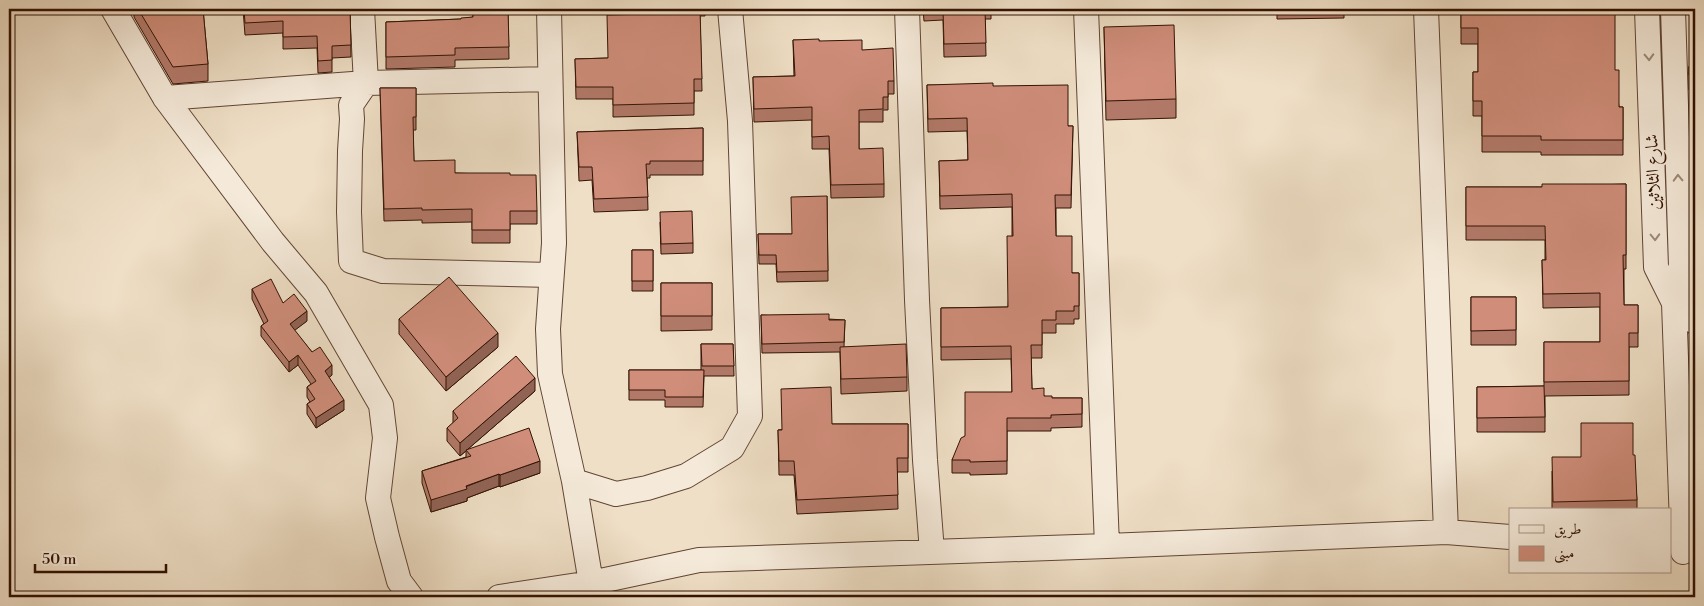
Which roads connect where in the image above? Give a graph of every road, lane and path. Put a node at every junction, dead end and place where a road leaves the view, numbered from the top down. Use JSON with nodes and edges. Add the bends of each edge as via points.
{"nodes":[{"id":1,"x":113,"y":9,"type":"edge"},
{"id":2,"x":362,"y":9,"type":"edge"},
{"id":3,"x":548,"y":9,"type":"edge"},
{"id":4,"x":730,"y":9,"type":"edge"},
{"id":5,"x":907,"y":9,"type":"edge"},
{"id":6,"x":1086,"y":9,"type":"edge"},
{"id":7,"x":1426,"y":9,"type":"edge"},
{"id":8,"x":1647,"y":9,"type":"edge"},
{"id":9,"x":1673,"y":9,"type":"edge"},
{"id":10,"x":549,"y":79,"type":"junction"},
{"id":11,"x":366,"y":83,"type":"junction"},
{"id":12,"x":166,"y":98,"type":"junction"},
{"id":13,"x":1685,"y":100,"type":"edge"},
{"id":14,"x":551,"y":275,"type":"junction"},
{"id":15,"x":1687,"y":295,"type":"edge"},
{"id":16,"x":1695,"y":322,"type":"edge"},
{"id":17,"x":574,"y":481,"type":"junction"},
{"id":18,"x":1446,"y":532,"type":"junction"},
{"id":19,"x":1509,"y":537,"type":"edge"},
{"id":20,"x":1107,"y":546,"type":"junction"},
{"id":21,"x":932,"y":552,"type":"junction"},
{"id":22,"x":1683,"y":553,"type":"edge"},
{"id":23,"x":593,"y":590,"type":"edge"},
{"id":24,"x":411,"y":597,"type":"edge"},
{"id":25,"x":498,"y":597,"type":"edge"}],
"edges":[{"from":1,"to":12,"type":"street"},
{"from":2,"to":11,"type":"street"},
{"from":3,"to":10,"type":"street"},
{"from":4,"to":17,"type":"street","via":[[740,121],[750,416],[732,448],[686,476],[616,494]]},
{"from":5,"to":21,"type":"street","via":[[917,300]]},
{"from":6,"to":20,"type":"street"},
{"from":7,"to":18,"type":"street"},
{"from":8,"to":15,"type":"street","name":"شارع الثلاثين","one_way":true,"via":[[1656,267]]},
{"from":9,"to":13,"type":"street","name":"شارع الثلاثين"},
{"from":10,"to":11,"type":"street"},
{"from":10,"to":14,"type":"street","via":[[554,243]]},
{"from":11,"to":12,"type":"street"},
{"from":11,"to":14,"type":"street","via":[[351,105],[351,261],[383,271]]},
{"from":12,"to":24,"type":"street","via":[[273,242],[316,293],[381,405],[385,438],[378,498],[399,581]]},
{"from":15,"to":13,"type":"street","name":"شارع الثلاثين","one_way":true,"via":[[1681,267]]},
{"from":14,"to":17,"type":"street","via":[[550,374]]},
{"from":15,"to":16,"type":"street","name":"شارع الثلاثين"},
{"from":15,"to":22,"type":"street"},
{"from":17,"to":23,"type":"street"},
{"from":18,"to":19,"type":"street"},
{"from":18,"to":20,"type":"street"},
{"from":20,"to":21,"type":"street"},
{"from":21,"to":23,"type":"street","via":[[699,560]]},
{"from":23,"to":25,"type":"street"}]}
